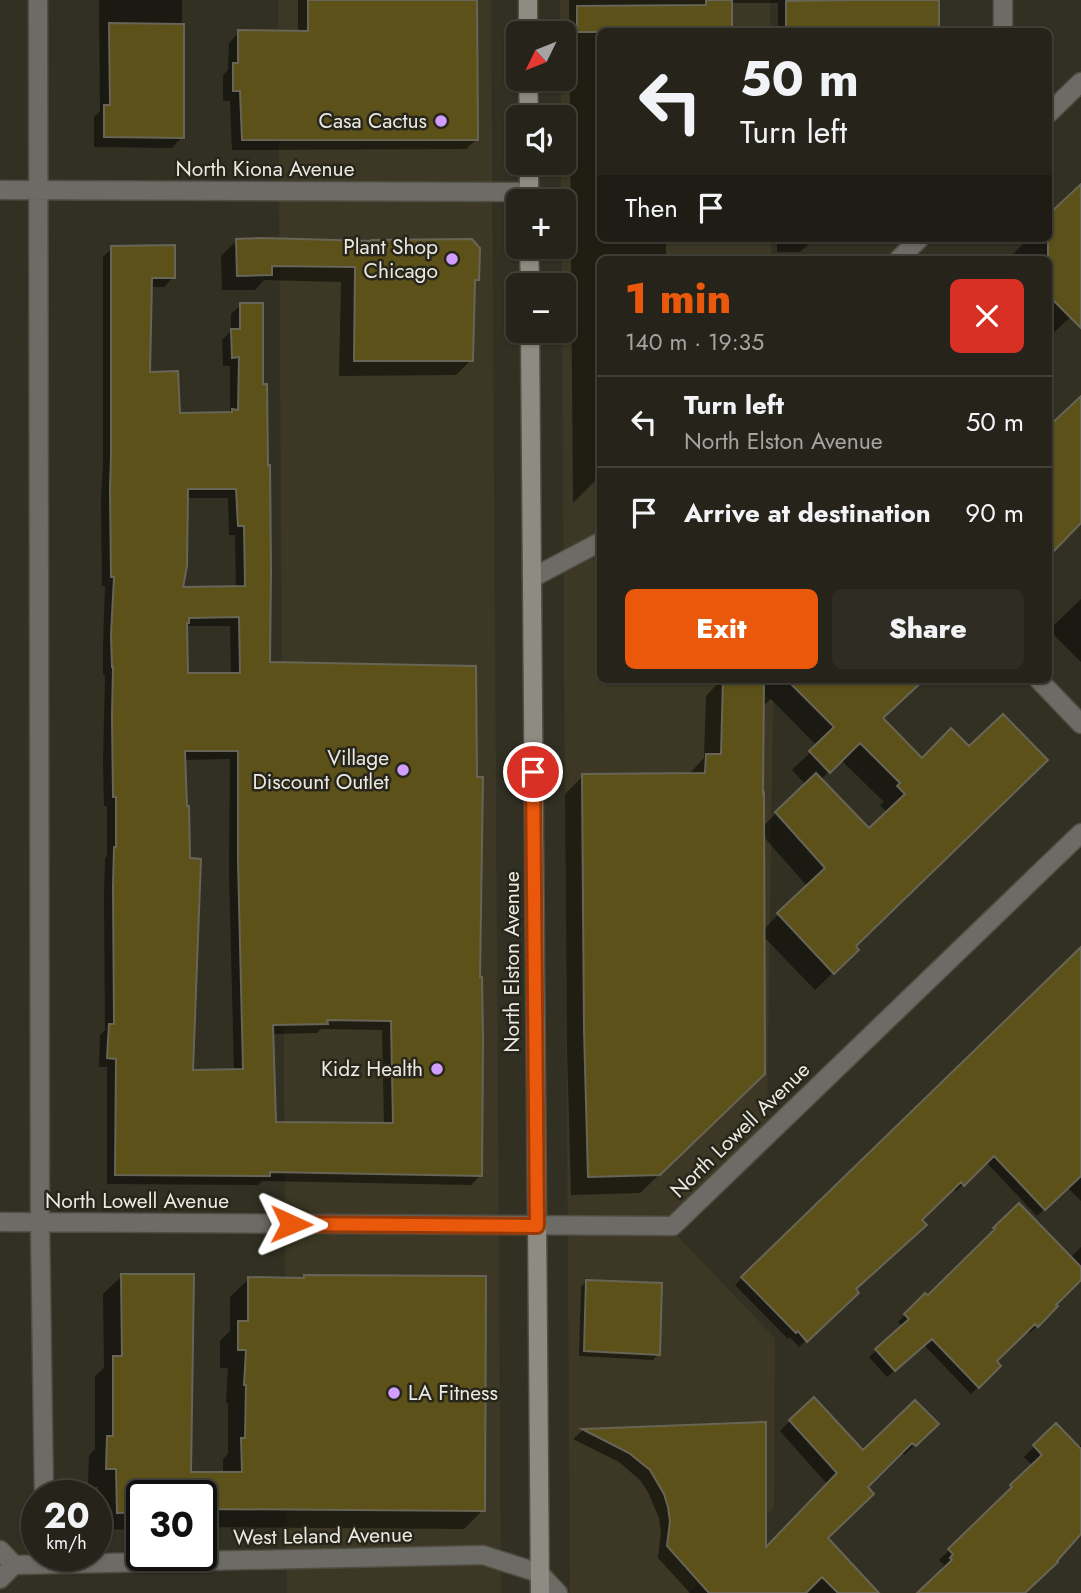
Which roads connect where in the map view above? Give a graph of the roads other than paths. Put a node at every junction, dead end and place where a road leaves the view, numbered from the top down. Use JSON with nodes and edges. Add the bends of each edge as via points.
{"nodes":[{"id":1,"x":38,"y":0,"type":"edge"},
{"id":2,"x":528,"y":0,"type":"edge"},
{"id":3,"x":1003,"y":0,"type":"edge"},
{"id":4,"x":528,"y":21,"type":"edge"},
{"id":5,"x":1003,"y":28,"type":"edge"},
{"id":6,"x":1081,"y":82,"type":"edge"},
{"id":7,"x":1052,"y":110,"type":"edge"},
{"id":8,"x":0,"y":190,"type":"edge"},
{"id":9,"x":37,"y":191,"type":"junction"},
{"id":10,"x":506,"y":197,"type":"edge"},
{"id":11,"x":916,"y":242,"type":"edge"},
{"id":12,"x":902,"y":256,"type":"edge"},
{"id":13,"x":530,"y":343,"type":"edge"},
{"id":14,"x":597,"y":544,"type":"edge"},
{"id":15,"x":532,"y":578,"type":"junction"},
{"id":16,"x":1042,"y":683,"type":"edge"},
{"id":17,"x":1081,"y":724,"type":"edge"},
{"id":18,"x":1081,"y":833,"type":"edge"},
{"id":19,"x":0,"y":1222,"type":"edge"},
{"id":20,"x":40,"y":1223,"type":"junction"},
{"id":21,"x":537,"y":1226,"type":"junction"},
{"id":22,"x":44,"y":1480,"type":"edge"},
{"id":23,"x":0,"y":1550,"type":"edge"},
{"id":24,"x":112,"y":1559,"type":"edge"},
{"id":25,"x":21,"y":1564,"type":"edge"},
{"id":26,"x":14,"y":1565,"type":"junction"},
{"id":27,"x":539,"y":1573,"type":"junction"},
{"id":28,"x":0,"y":1579,"type":"edge"},
{"id":29,"x":540,"y":1593,"type":"edge"},
{"id":30,"x":558,"y":1593,"type":"edge"}],
"edges":[{"from":1,"to":9,"type":"street"},
{"from":2,"to":4,"type":"main road"},
{"from":3,"to":5,"type":"street"},
{"from":6,"to":7,"type":"street"},
{"from":8,"to":9,"type":"street","name":"North Kiona Avenue"},
{"from":9,"to":10,"type":"street","name":"North Kiona Avenue"},
{"from":9,"to":20,"type":"street"},
{"from":11,"to":12,"type":"street"},
{"from":13,"to":15,"type":"main road","name":"North Elston Avenue"},
{"from":14,"to":15,"type":"street"},
{"from":15,"to":21,"type":"main road","name":"North Elston Avenue"},
{"from":16,"to":17,"type":"street"},
{"from":18,"to":21,"type":"street","name":"North Lowell Avenue","via":[[673,1226]]},
{"from":19,"to":20,"type":"street","name":"North Lowell Avenue"},
{"from":20,"to":21,"type":"street","name":"North Lowell Avenue"},
{"from":20,"to":22,"type":"street"},
{"from":21,"to":27,"type":"main road","name":"North Elston Avenue"},
{"from":23,"to":26,"type":"street"},
{"from":24,"to":27,"type":"street","name":"West Leland Avenue","via":[[484,1555]]},
{"from":25,"to":26,"type":"street","name":"West Leland Avenue"},
{"from":26,"to":28,"type":"street"},
{"from":27,"to":29,"type":"main road","name":"North Elston Avenue"},
{"from":27,"to":30,"type":"street","name":"West Leland Avenue"}]}
